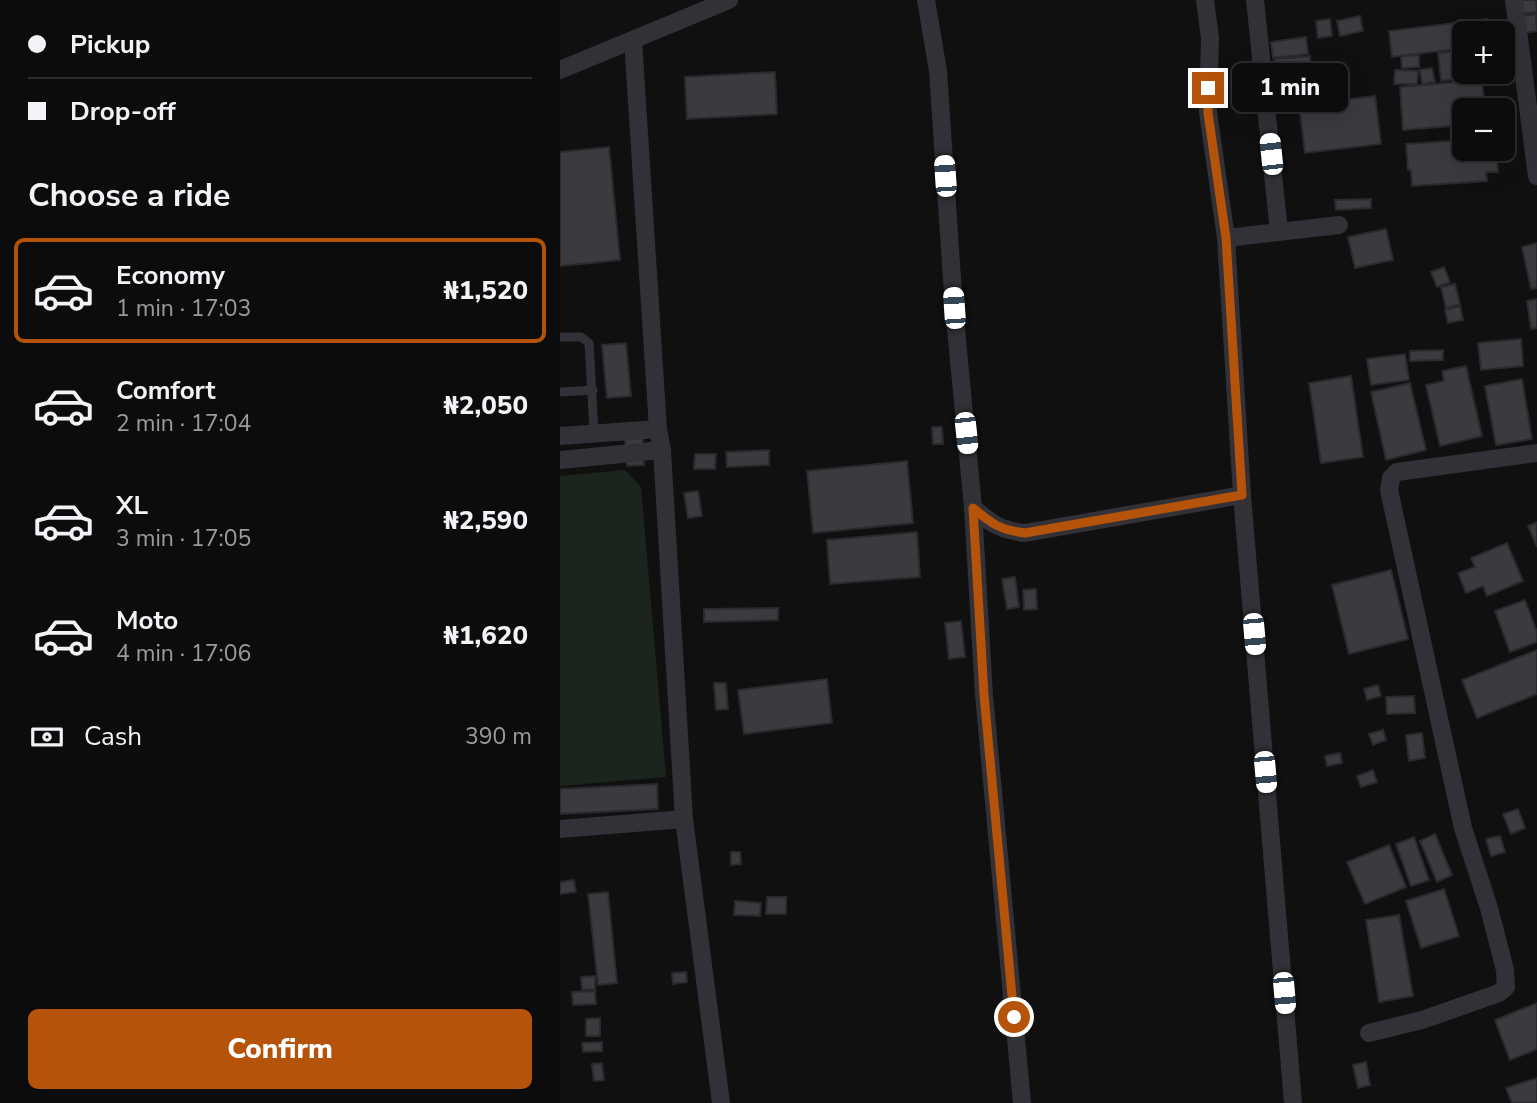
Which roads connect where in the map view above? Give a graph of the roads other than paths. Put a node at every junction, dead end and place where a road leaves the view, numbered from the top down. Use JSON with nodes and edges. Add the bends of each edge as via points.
{"nodes":[{"id":1,"x":729,"y":0,"type":"edge"},
{"id":2,"x":926,"y":0,"type":"edge"},
{"id":3,"x":1205,"y":0,"type":"edge"},
{"id":4,"x":1255,"y":0,"type":"edge"},
{"id":5,"x":1514,"y":0,"type":"edge"},
{"id":6,"x":633,"y":40,"type":"junction"},
{"id":7,"x":560,"y":70,"type":"edge"},
{"id":8,"x":1537,"y":176,"type":"edge"},
{"id":9,"x":1339,"y":225,"type":"dead end"},
{"id":10,"x":1279,"y":232,"type":"junction"},
{"id":11,"x":1226,"y":238,"type":"junction"},
{"id":12,"x":560,"y":337,"type":"edge"},
{"id":13,"x":593,"y":390,"type":"junction"},
{"id":14,"x":560,"y":392,"type":"edge"},
{"id":15,"x":658,"y":429,"type":"junction"},
{"id":16,"x":594,"y":432,"type":"junction"},
{"id":17,"x":560,"y":436,"type":"edge"},
{"id":18,"x":662,"y":450,"type":"junction"},
{"id":19,"x":1537,"y":453,"type":"edge"},
{"id":20,"x":560,"y":460,"type":"edge"},
{"id":21,"x":1242,"y":495,"type":"junction"},
{"id":22,"x":973,"y":508,"type":"junction"},
{"id":23,"x":684,"y":819,"type":"junction"},
{"id":24,"x":560,"y":829,"type":"edge"},
{"id":25,"x":1369,"y":1033,"type":"dead end"},
{"id":26,"x":721,"y":1103,"type":"edge"},
{"id":27,"x":1022,"y":1103,"type":"edge"},
{"id":28,"x":1293,"y":1103,"type":"edge"}],
"edges":[{"from":1,"to":6,"type":"street"},
{"from":2,"to":22,"type":"street","via":[[938,71]]},
{"from":3,"to":11,"type":"street","via":[[1210,38],[1208,113]]},
{"from":4,"to":10,"type":"street"},
{"from":5,"to":8,"type":"street"},
{"from":6,"to":7,"type":"street"},
{"from":6,"to":15,"type":"street"},
{"from":9,"to":10,"type":"street"},
{"from":10,"to":11,"type":"street"},
{"from":11,"to":21,"type":"street"},
{"from":12,"to":13,"type":"lane","via":[[581,337],[589,344]]},
{"from":13,"to":14,"type":"lane"},
{"from":13,"to":16,"type":"lane"},
{"from":15,"to":16,"type":"street"},
{"from":15,"to":18,"type":"street"},
{"from":16,"to":17,"type":"street"},
{"from":18,"to":20,"type":"street"},
{"from":18,"to":23,"type":"street"},
{"from":19,"to":25,"type":"street","via":[[1398,472],[1391,478],[1389,490],[1463,828],[1489,908],[1506,987],[1422,1020]]},
{"from":21,"to":22,"type":"street","via":[[1025,533],[1005,531]]},
{"from":21,"to":28,"type":"street"},
{"from":22,"to":27,"type":"street","via":[[984,695]]},
{"from":23,"to":24,"type":"street"},
{"from":23,"to":26,"type":"street"}]}
